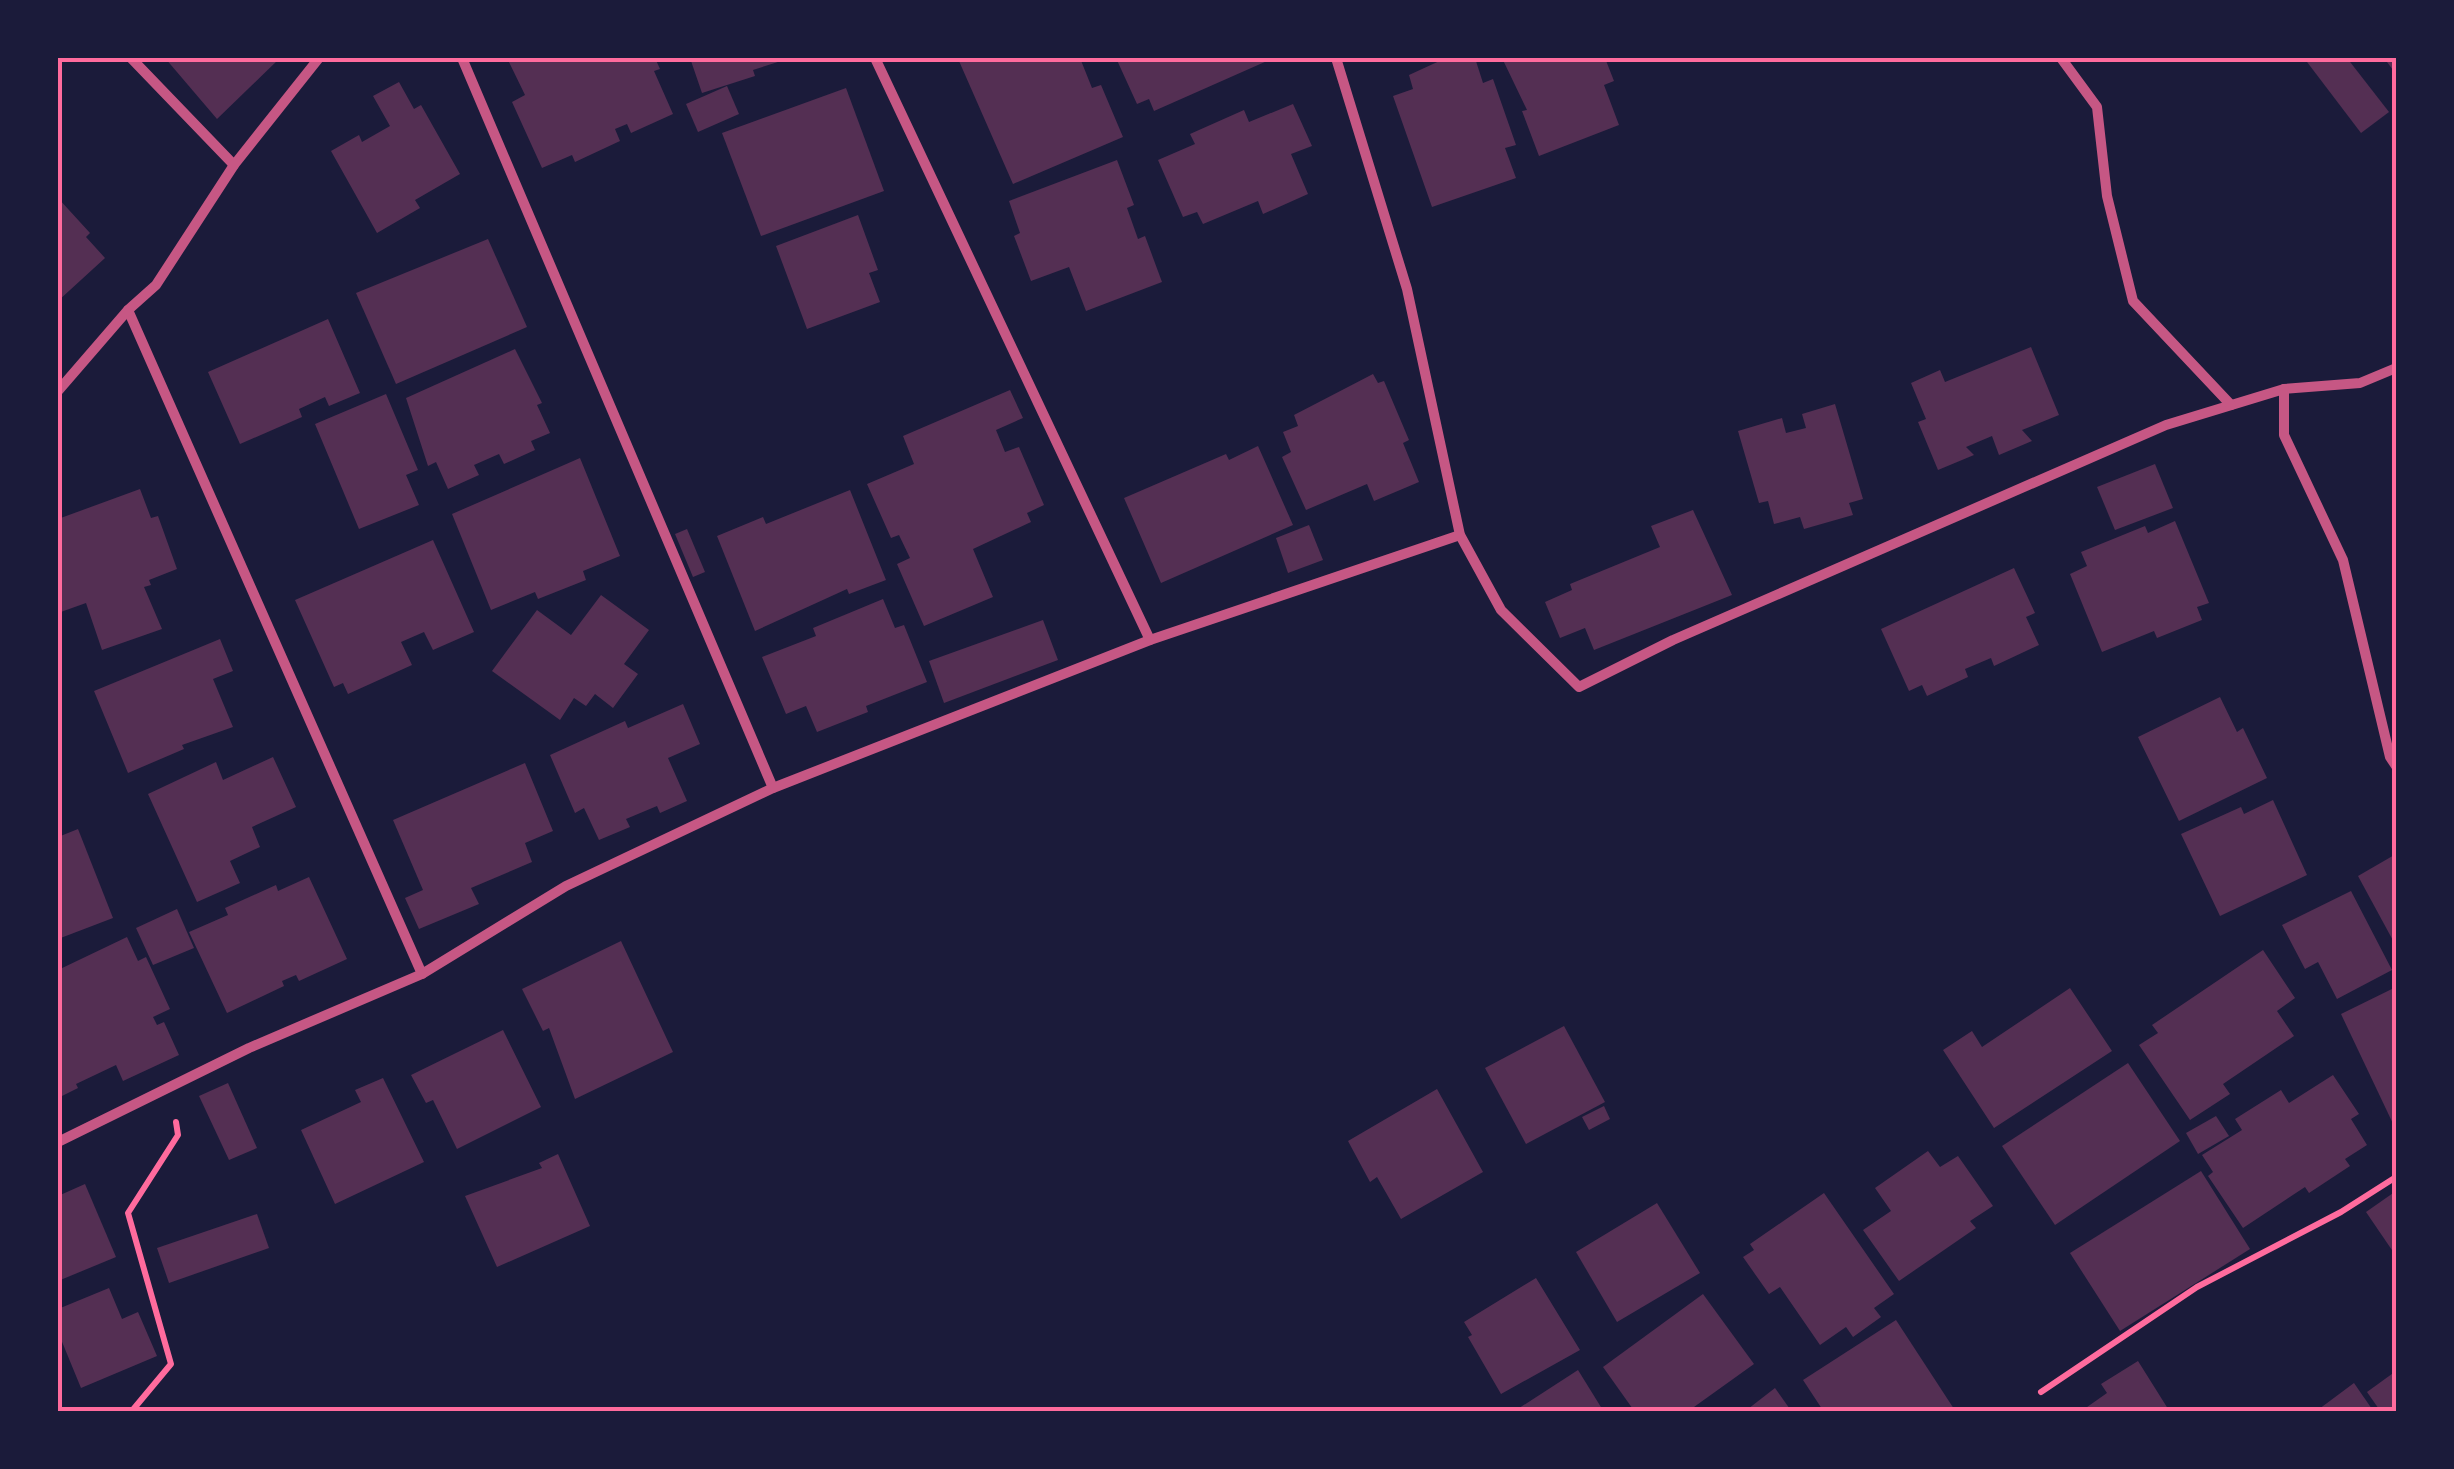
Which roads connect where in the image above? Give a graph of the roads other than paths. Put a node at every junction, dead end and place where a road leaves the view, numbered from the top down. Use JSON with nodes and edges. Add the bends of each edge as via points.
{"nodes":[{"id":1,"x":131,"y":58,"type":"edge"},
{"id":2,"x":320,"y":58,"type":"edge"},
{"id":3,"x":462,"y":58,"type":"edge"},
{"id":4,"x":874,"y":58,"type":"edge"},
{"id":5,"x":1336,"y":58,"type":"edge"},
{"id":6,"x":2061,"y":58,"type":"edge"},
{"id":7,"x":234,"y":166,"type":"junction"},
{"id":8,"x":128,"y":310,"type":"junction"},
{"id":9,"x":2396,"y":368,"type":"edge"},
{"id":10,"x":59,"y":386,"type":"edge"},
{"id":11,"x":2284,"y":389,"type":"junction"},
{"id":12,"x":2231,"y":404,"type":"junction"},
{"id":13,"x":1460,"y":536,"type":"junction"},
{"id":14,"x":1150,"y":640,"type":"junction"},
{"id":15,"x":2396,"y":766,"type":"edge"},
{"id":16,"x":773,"y":788,"type":"junction"},
{"id":17,"x":422,"y":974,"type":"junction"},
{"id":18,"x":58,"y":1142,"type":"edge"}],
"edges":[{"from":1,"to":7,"type":"street"},
{"from":2,"to":7,"type":"street"},
{"from":3,"to":16,"type":"street"},
{"from":4,"to":14,"type":"street"},
{"from":5,"to":13,"type":"street","via":[[1407,289]]},
{"from":6,"to":12,"type":"street","via":[[2097,107],[2107,196],[2133,301]]},
{"from":7,"to":8,"type":"street","via":[[156,284]]},
{"from":8,"to":10,"type":"street"},
{"from":8,"to":17,"type":"street"},
{"from":9,"to":11,"type":"street","via":[[2360,383]]},
{"from":11,"to":12,"type":"street"},
{"from":11,"to":15,"type":"street","via":[[2284,434],[2343,560]]},
{"from":12,"to":13,"type":"street","via":[[2115,446],[1578,687],[1501,610]]},
{"from":13,"to":14,"type":"street"},
{"from":14,"to":16,"type":"street"},
{"from":16,"to":17,"type":"street","via":[[566,886]]},
{"from":17,"to":18,"type":"street"}]}
